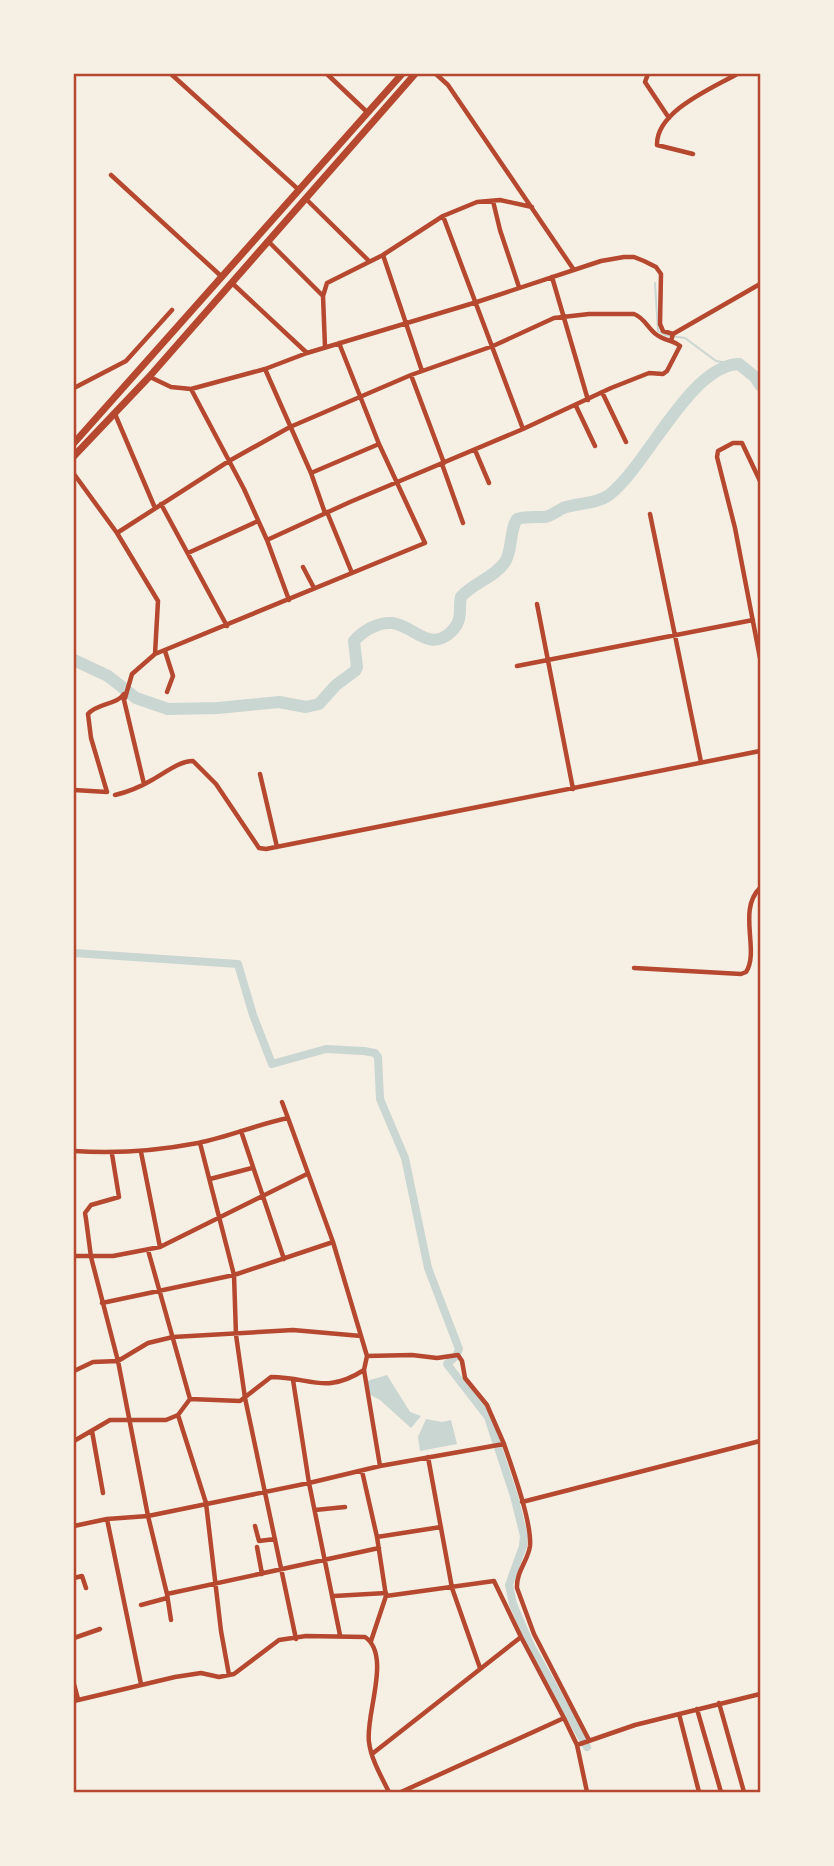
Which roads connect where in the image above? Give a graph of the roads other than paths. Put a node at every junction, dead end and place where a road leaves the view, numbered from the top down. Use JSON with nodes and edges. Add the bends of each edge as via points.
{"nodes":[{"id":1,"x":171,"y":74,"type":"edge"},
{"id":2,"x":327,"y":74,"type":"edge"},
{"id":3,"x":402,"y":74,"type":"edge"},
{"id":4,"x":415,"y":74,"type":"edge"},
{"id":5,"x":436,"y":74,"type":"edge"},
{"id":6,"x":648,"y":74,"type":"edge"},
{"id":7,"x":737,"y":74,"type":"edge"},
{"id":8,"x":367,"y":112,"type":"junction"},
{"id":9,"x":669,"y":118,"type":"junction"},
{"id":10,"x":693,"y":154,"type":"dead end"},
{"id":11,"x":111,"y":175,"type":"dead end"},
{"id":12,"x":299,"y":190,"type":"junction"},
{"id":13,"x":306,"y":199,"type":"junction"},
{"id":14,"x":493,"y":200,"type":"junction"},
{"id":15,"x":532,"y":207,"type":"junction"},
{"id":16,"x":443,"y":216,"type":"junction"},
{"id":17,"x":269,"y":242,"type":"junction"},
{"id":18,"x":383,"y":255,"type":"junction"},
{"id":19,"x":369,"y":261,"type":"junction"},
{"id":20,"x":574,"y":270,"type":"junction"},
{"id":21,"x":552,"y":277,"type":"junction"},
{"id":22,"x":223,"y":278,"type":"junction"},
{"id":23,"x":232,"y":283,"type":"junction"},
{"id":24,"x":761,"y":284,"type":"edge"},
{"id":25,"x":519,"y":287,"type":"junction"},
{"id":26,"x":323,"y":296,"type":"junction"},
{"id":27,"x":477,"y":302,"type":"junction"},
{"id":28,"x":172,"y":310,"type":"dead end"},
{"id":29,"x":565,"y":317,"type":"junction"},
{"id":30,"x":187,"y":318,"type":"junction"},
{"id":31,"x":406,"y":323,"type":"junction"},
{"id":32,"x":195,"y":325,"type":"junction"},
{"id":33,"x":672,"y":337,"type":"junction"},
{"id":34,"x":339,"y":343,"type":"junction"},
{"id":35,"x":493,"y":346,"type":"junction"},
{"id":36,"x":326,"y":347,"type":"junction"},
{"id":37,"x":307,"y":353,"type":"junction"},
{"id":38,"x":265,"y":369,"type":"junction"},
{"id":39,"x":422,"y":371,"type":"junction"},
{"id":40,"x":411,"y":375,"type":"junction"},
{"id":41,"x":149,"y":377,"type":"junction"},
{"id":42,"x":74,"y":387,"type":"edge"},
{"id":43,"x":191,"y":389,"type":"junction"},
{"id":44,"x":602,"y":392,"type":"junction"},
{"id":45,"x":360,"y":397,"type":"junction"},
{"id":46,"x":588,"y":400,"type":"junction"},
{"id":47,"x":576,"y":405,"type":"junction"},
{"id":48,"x":115,"y":414,"type":"junction"},
{"id":49,"x":290,"y":427,"type":"junction"},
{"id":50,"x":523,"y":429,"type":"junction"},
{"id":51,"x":626,"y":442,"type":"dead end"},
{"id":52,"x":74,"y":443,"type":"edge"},
{"id":53,"x":379,"y":444,"type":"junction"},
{"id":54,"x":595,"y":446,"type":"dead end"},
{"id":55,"x":475,"y":450,"type":"junction"},
{"id":56,"x":74,"y":456,"type":"edge"},
{"id":57,"x":229,"y":461,"type":"junction"},
{"id":58,"x":443,"y":463,"type":"junction"},
{"id":59,"x":310,"y":473,"type":"junction"},
{"id":60,"x":74,"y":474,"type":"edge"},
{"id":61,"x":761,"y":481,"type":"edge"},
{"id":62,"x":397,"y":483,"type":"junction"},
{"id":63,"x":489,"y":483,"type":"dead end"},
{"id":64,"x":161,"y":504,"type":"junction"},
{"id":65,"x":155,"y":508,"type":"junction"},
{"id":66,"x":326,"y":512,"type":"junction"},
{"id":67,"x":650,"y":514,"type":"dead end"},
{"id":68,"x":258,"y":521,"type":"junction"},
{"id":69,"x":463,"y":523,"type":"dead end"},
{"id":70,"x":117,"y":533,"type":"junction"},
{"id":71,"x":267,"y":540,"type":"junction"},
{"id":72,"x":188,"y":553,"type":"junction"},
{"id":73,"x":303,"y":567,"type":"dead end"},
{"id":74,"x":352,"y":573,"type":"junction"},
{"id":75,"x":314,"y":588,"type":"junction"},
{"id":76,"x":289,"y":600,"type":"junction"},
{"id":77,"x":537,"y":604,"type":"dead end"},
{"id":78,"x":753,"y":620,"type":"junction"},
{"id":79,"x":227,"y":626,"type":"junction"},
{"id":80,"x":757,"y":626,"type":"edge"},
{"id":81,"x":674,"y":634,"type":"junction"},
{"id":82,"x":164,"y":651,"type":"junction"},
{"id":83,"x":155,"y":654,"type":"junction"},
{"id":84,"x":761,"y":658,"type":"edge"},
{"id":85,"x":549,"y":660,"type":"junction"},
{"id":86,"x":517,"y":666,"type":"dead end"},
{"id":87,"x":127,"y":689,"type":"junction"},
{"id":88,"x":167,"y":692,"type":"dead end"},
{"id":89,"x":761,"y":751,"type":"edge"},
{"id":90,"x":701,"y":762,"type":"junction"},
{"id":91,"x":260,"y":774,"type":"dead end"},
{"id":92,"x":144,"y":784,"type":"junction"},
{"id":93,"x":573,"y":789,"type":"junction"},
{"id":94,"x":74,"y":790,"type":"edge"},
{"id":95,"x":115,"y":794,"type":"dead end"},
{"id":96,"x":277,"y":847,"type":"junction"},
{"id":97,"x":761,"y":888,"type":"edge"},
{"id":98,"x":635,"y":968,"type":"dead end"},
{"id":99,"x":282,"y":1102,"type":"dead end"},
{"id":100,"x":288,"y":1118,"type":"junction"},
{"id":101,"x":241,"y":1131,"type":"junction"},
{"id":102,"x":200,"y":1143,"type":"junction"},
{"id":103,"x":74,"y":1151,"type":"edge"},
{"id":104,"x":141,"y":1152,"type":"junction"},
{"id":105,"x":112,"y":1154,"type":"junction"},
{"id":106,"x":252,"y":1168,"type":"junction"},
{"id":107,"x":307,"y":1174,"type":"junction"},
{"id":108,"x":210,"y":1180,"type":"junction"},
{"id":109,"x":262,"y":1197,"type":"junction"},
{"id":110,"x":219,"y":1219,"type":"junction"},
{"id":111,"x":332,"y":1242,"type":"junction"},
{"id":112,"x":160,"y":1247,"type":"junction"},
{"id":113,"x":148,"y":1250,"type":"junction"},
{"id":114,"x":74,"y":1256,"type":"edge"},
{"id":115,"x":91,"y":1257,"type":"junction"},
{"id":116,"x":284,"y":1259,"type":"junction"},
{"id":117,"x":234,"y":1275,"type":"junction"},
{"id":118,"x":159,"y":1290,"type":"junction"},
{"id":119,"x":102,"y":1303,"type":"junction"},
{"id":120,"x":236,"y":1335,"type":"junction"},
{"id":121,"x":361,"y":1336,"type":"junction"},
{"id":122,"x":173,"y":1337,"type":"junction"},
{"id":123,"x":367,"y":1356,"type":"junction"},
{"id":124,"x":118,"y":1361,"type":"junction"},
{"id":125,"x":365,"y":1370,"type":"junction"},
{"id":126,"x":74,"y":1371,"type":"edge"},
{"id":127,"x":293,"y":1380,"type":"junction"},
{"id":128,"x":245,"y":1398,"type":"junction"},
{"id":129,"x":190,"y":1399,"type":"junction"},
{"id":130,"x":178,"y":1415,"type":"junction"},
{"id":131,"x":129,"y":1421,"type":"junction"},
{"id":132,"x":92,"y":1431,"type":"junction"},
{"id":133,"x":74,"y":1441,"type":"edge"},
{"id":134,"x":761,"y":1441,"type":"edge"},
{"id":135,"x":504,"y":1444,"type":"junction"},
{"id":136,"x":428,"y":1457,"type":"junction"},
{"id":137,"x":380,"y":1466,"type":"junction"},
{"id":138,"x":362,"y":1471,"type":"junction"},
{"id":139,"x":309,"y":1483,"type":"junction"},
{"id":140,"x":264,"y":1492,"type":"junction"},
{"id":141,"x":103,"y":1493,"type":"dead end"},
{"id":142,"x":522,"y":1502,"type":"junction"},
{"id":143,"x":206,"y":1503,"type":"junction"},
{"id":144,"x":345,"y":1507,"type":"dead end"},
{"id":145,"x":315,"y":1510,"type":"junction"},
{"id":146,"x":148,"y":1516,"type":"junction"},
{"id":147,"x":107,"y":1519,"type":"junction"},
{"id":148,"x":74,"y":1526,"type":"edge"},
{"id":149,"x":255,"y":1526,"type":"dead end"},
{"id":150,"x":441,"y":1527,"type":"junction"},
{"id":151,"x":377,"y":1537,"type":"junction"},
{"id":152,"x":275,"y":1539,"type":"junction"},
{"id":153,"x":257,"y":1547,"type":"dead end"},
{"id":154,"x":379,"y":1548,"type":"junction"},
{"id":155,"x":326,"y":1560,"type":"junction"},
{"id":156,"x":283,"y":1570,"type":"junction"},
{"id":157,"x":262,"y":1574,"type":"junction"},
{"id":158,"x":74,"y":1578,"type":"edge"},
{"id":159,"x":217,"y":1585,"type":"junction"},
{"id":160,"x":452,"y":1587,"type":"junction"},
{"id":161,"x":86,"y":1588,"type":"dead end"},
{"id":162,"x":386,"y":1594,"type":"junction"},
{"id":163,"x":167,"y":1596,"type":"junction"},
{"id":164,"x":334,"y":1596,"type":"junction"},
{"id":165,"x":141,"y":1605,"type":"dead end"},
{"id":166,"x":171,"y":1620,"type":"dead end"},
{"id":167,"x":100,"y":1629,"type":"dead end"},
{"id":168,"x":340,"y":1634,"type":"junction"},
{"id":169,"x":521,"y":1637,"type":"junction"},
{"id":170,"x":74,"y":1638,"type":"edge"},
{"id":171,"x":296,"y":1638,"type":"junction"},
{"id":172,"x":371,"y":1641,"type":"junction"},
{"id":173,"x":480,"y":1668,"type":"junction"},
{"id":174,"x":229,"y":1675,"type":"junction"},
{"id":175,"x":74,"y":1684,"type":"edge"},
{"id":176,"x":141,"y":1684,"type":"junction"},
{"id":177,"x":761,"y":1694,"type":"edge"},
{"id":178,"x":76,"y":1700,"type":"edge"},
{"id":179,"x":719,"y":1703,"type":"junction"},
{"id":180,"x":698,"y":1709,"type":"junction"},
{"id":181,"x":679,"y":1714,"type":"junction"},
{"id":182,"x":564,"y":1718,"type":"junction"},
{"id":183,"x":589,"y":1740,"type":"junction"},
{"id":184,"x":577,"y":1745,"type":"junction"},
{"id":185,"x":371,"y":1755,"type":"junction"},
{"id":186,"x":388,"y":1793,"type":"edge"},
{"id":187,"x":401,"y":1793,"type":"edge"},
{"id":188,"x":587,"y":1793,"type":"edge"},
{"id":189,"x":699,"y":1793,"type":"edge"},
{"id":190,"x":721,"y":1793,"type":"edge"},
{"id":191,"x":744,"y":1793,"type":"edge"}],
"edges":[{"from":1,"to":12,"type":"street"},
{"from":2,"to":8,"type":"street"},
{"from":3,"to":8,"type":"highway"},
{"from":4,"to":13,"type":"highway"},
{"from":5,"to":15,"type":"street"},
{"from":6,"to":9,"type":"street","via":[[645,82]]},
{"from":7,"to":9,"type":"street","via":[[689,100]]},
{"from":8,"to":12,"type":"highway"},
{"from":9,"to":10,"type":"street","via":[[657,145]]},
{"from":11,"to":22,"type":"street"},
{"from":12,"to":22,"type":"highway"},
{"from":13,"to":17,"type":"highway"},
{"from":13,"to":19,"type":"street"},
{"from":14,"to":15,"type":"street"},
{"from":14,"to":16,"type":"street"},
{"from":14,"to":25,"type":"street"},
{"from":15,"to":20,"type":"street"},
{"from":16,"to":18,"type":"street"},
{"from":16,"to":27,"type":"street"},
{"from":17,"to":23,"type":"highway"},
{"from":17,"to":26,"type":"street"},
{"from":18,"to":19,"type":"street"},
{"from":18,"to":31,"type":"street"},
{"from":19,"to":26,"type":"street","via":[[327,283]]},
{"from":20,"to":21,"type":"street"},
{"from":20,"to":33,"type":"street","via":[[624,257],[656,267],[662,278],[660,324]]},
{"from":21,"to":25,"type":"street"},
{"from":21,"to":29,"type":"street"},
{"from":22,"to":30,"type":"highway"},
{"from":23,"to":32,"type":"highway"},
{"from":23,"to":37,"type":"street"},
{"from":24,"to":33,"type":"street"},
{"from":25,"to":27,"type":"street"},
{"from":26,"to":36,"type":"street"},
{"from":27,"to":31,"type":"street"},
{"from":27,"to":35,"type":"street"},
{"from":28,"to":42,"type":"street","via":[[126,361]]},
{"from":29,"to":33,"type":"street","via":[[634,314],[657,335]]},
{"from":29,"to":35,"type":"street"},
{"from":29,"to":46,"type":"street"},
{"from":30,"to":32,"type":"highway"},
{"from":30,"to":52,"type":"highway"},
{"from":31,"to":34,"type":"street"},
{"from":31,"to":39,"type":"street"},
{"from":32,"to":41,"type":"highway"},
{"from":33,"to":44,"type":"street","via":[[679,350],[667,371],[649,373]]},
{"from":34,"to":36,"type":"street"},
{"from":34,"to":45,"type":"street"},
{"from":35,"to":39,"type":"street"},
{"from":35,"to":50,"type":"street"},
{"from":36,"to":37,"type":"street"},
{"from":37,"to":38,"type":"street"},
{"from":38,"to":43,"type":"street"},
{"from":38,"to":49,"type":"street"},
{"from":39,"to":40,"type":"street"},
{"from":40,"to":45,"type":"street"},
{"from":40,"to":58,"type":"street"},
{"from":41,"to":43,"type":"street"},
{"from":41,"to":48,"type":"highway"},
{"from":43,"to":57,"type":"street"},
{"from":44,"to":46,"type":"street"},
{"from":44,"to":51,"type":"street"},
{"from":45,"to":49,"type":"street"},
{"from":45,"to":53,"type":"street"},
{"from":46,"to":47,"type":"street"},
{"from":47,"to":50,"type":"street"},
{"from":47,"to":54,"type":"street"},
{"from":48,"to":56,"type":"highway"},
{"from":48,"to":65,"type":"street"},
{"from":49,"to":57,"type":"street"},
{"from":49,"to":59,"type":"street"},
{"from":50,"to":55,"type":"street"},
{"from":53,"to":59,"type":"street"},
{"from":53,"to":62,"type":"street"},
{"from":55,"to":58,"type":"street"},
{"from":55,"to":63,"type":"street"},
{"from":57,"to":64,"type":"street"},
{"from":57,"to":68,"type":"street"},
{"from":58,"to":62,"type":"street"},
{"from":58,"to":69,"type":"street"},
{"from":59,"to":66,"type":"street"},
{"from":60,"to":70,"type":"street"},
{"from":61,"to":78,"type":"street","via":[[742,443],[718,451]]},
{"from":62,"to":66,"type":"street"},
{"from":62,"to":74,"type":"street","via":[[425,543]]},
{"from":64,"to":65,"type":"street"},
{"from":64,"to":72,"type":"street"},
{"from":65,"to":70,"type":"street"},
{"from":66,"to":71,"type":"street"},
{"from":66,"to":74,"type":"street"},
{"from":67,"to":81,"type":"street"},
{"from":68,"to":71,"type":"street"},
{"from":68,"to":72,"type":"street"},
{"from":70,"to":83,"type":"street","via":[[158,601]]},
{"from":71,"to":76,"type":"street"},
{"from":72,"to":79,"type":"street"},
{"from":73,"to":75,"type":"street"},
{"from":74,"to":75,"type":"street"},
{"from":75,"to":76,"type":"street"},
{"from":76,"to":79,"type":"street"},
{"from":77,"to":85,"type":"street"},
{"from":78,"to":80,"type":"street"},
{"from":78,"to":81,"type":"street"},
{"from":79,"to":82,"type":"street"},
{"from":80,"to":84,"type":"street"},
{"from":81,"to":85,"type":"street"},
{"from":81,"to":90,"type":"street"},
{"from":82,"to":83,"type":"street"},
{"from":82,"to":88,"type":"street","via":[[173,680]]},
{"from":83,"to":87,"type":"street","via":[[132,674]]},
{"from":85,"to":86,"type":"street"},
{"from":85,"to":93,"type":"street"},
{"from":87,"to":92,"type":"street","via":[[125,699]]},
{"from":87,"to":94,"type":"street","via":[[121,699],[88,714],[107,792]]},
{"from":89,"to":90,"type":"street"},
{"from":90,"to":93,"type":"street"},
{"from":91,"to":96,"type":"street"},
{"from":92,"to":95,"type":"street"},
{"from":92,"to":96,"type":"street","via":[[193,761],[216,784],[259,848]]},
{"from":93,"to":96,"type":"street"},
{"from":97,"to":98,"type":"street","via":[[750,911],[746,972]]},
{"from":99,"to":100,"type":"street"},
{"from":100,"to":101,"type":"street"},
{"from":100,"to":107,"type":"street"},
{"from":101,"to":102,"type":"street"},
{"from":101,"to":106,"type":"street"},
{"from":102,"to":104,"type":"street"},
{"from":102,"to":108,"type":"street"},
{"from":103,"to":105,"type":"street"},
{"from":104,"to":105,"type":"street"},
{"from":104,"to":112,"type":"street"},
{"from":105,"to":115,"type":"street","via":[[119,1197],[87,1208]]},
{"from":106,"to":108,"type":"street"},
{"from":106,"to":109,"type":"street"},
{"from":107,"to":109,"type":"street"},
{"from":107,"to":111,"type":"street"},
{"from":108,"to":110,"type":"street"},
{"from":109,"to":110,"type":"street"},
{"from":109,"to":116,"type":"street"},
{"from":110,"to":112,"type":"street"},
{"from":110,"to":117,"type":"street"},
{"from":111,"to":116,"type":"street"},
{"from":111,"to":121,"type":"street"},
{"from":112,"to":113,"type":"street"},
{"from":113,"to":115,"type":"street"},
{"from":113,"to":118,"type":"street"},
{"from":114,"to":115,"type":"street"},
{"from":115,"to":119,"type":"street"},
{"from":116,"to":117,"type":"street"},
{"from":117,"to":118,"type":"street"},
{"from":117,"to":120,"type":"street"},
{"from":118,"to":119,"type":"street"},
{"from":118,"to":122,"type":"street"},
{"from":119,"to":124,"type":"street"},
{"from":120,"to":121,"type":"street","via":[[293,1330]]},
{"from":120,"to":122,"type":"street"},
{"from":120,"to":128,"type":"street"},
{"from":121,"to":123,"type":"street"},
{"from":122,"to":124,"type":"street","via":[[148,1343]]},
{"from":122,"to":129,"type":"street"},
{"from":123,"to":125,"type":"street"},
{"from":123,"to":135,"type":"street","via":[[458,1355],[464,1378],[487,1405]]},
{"from":124,"to":126,"type":"street","via":[[93,1362]]},
{"from":124,"to":131,"type":"street"},
{"from":125,"to":127,"type":"street","via":[[325,1385]]},
{"from":125,"to":137,"type":"street"},
{"from":127,"to":128,"type":"street","via":[[271,1377]]},
{"from":127,"to":139,"type":"street"},
{"from":128,"to":129,"type":"street","via":[[235,1402]]},
{"from":128,"to":140,"type":"street"},
{"from":129,"to":130,"type":"street"},
{"from":130,"to":131,"type":"street","via":[[166,1420]]},
{"from":130,"to":143,"type":"street"},
{"from":131,"to":132,"type":"street","via":[[110,1420]]},
{"from":131,"to":146,"type":"street"},
{"from":132,"to":133,"type":"street"},
{"from":132,"to":141,"type":"street"},
{"from":134,"to":142,"type":"street"},
{"from":135,"to":136,"type":"street"},
{"from":135,"to":142,"type":"street"},
{"from":136,"to":137,"type":"street"},
{"from":136,"to":150,"type":"street"},
{"from":137,"to":138,"type":"street"},
{"from":138,"to":139,"type":"street"},
{"from":138,"to":151,"type":"street"},
{"from":139,"to":140,"type":"street"},
{"from":139,"to":145,"type":"street"},
{"from":140,"to":143,"type":"street"},
{"from":140,"to":152,"type":"street"},
{"from":142,"to":183,"type":"street","via":[[530,1543],[517,1588],[534,1634]]},
{"from":143,"to":146,"type":"street"},
{"from":143,"to":159,"type":"street"},
{"from":144,"to":145,"type":"street"},
{"from":145,"to":155,"type":"street"},
{"from":146,"to":147,"type":"street"},
{"from":146,"to":163,"type":"street"},
{"from":147,"to":148,"type":"street"},
{"from":147,"to":176,"type":"street"},
{"from":149,"to":152,"type":"street","via":[[259,1541]]},
{"from":150,"to":151,"type":"street"},
{"from":150,"to":160,"type":"street"},
{"from":151,"to":154,"type":"street"},
{"from":152,"to":156,"type":"street"},
{"from":153,"to":157,"type":"street"},
{"from":154,"to":155,"type":"street"},
{"from":154,"to":162,"type":"street"},
{"from":155,"to":156,"type":"street"},
{"from":155,"to":164,"type":"street"},
{"from":156,"to":157,"type":"street"},
{"from":156,"to":171,"type":"street"},
{"from":157,"to":159,"type":"street"},
{"from":158,"to":161,"type":"street","via":[[82,1576]]},
{"from":159,"to":163,"type":"street"},
{"from":159,"to":174,"type":"street"},
{"from":160,"to":162,"type":"street"},
{"from":160,"to":169,"type":"street","via":[[494,1581]]},
{"from":160,"to":173,"type":"street"},
{"from":162,"to":164,"type":"street"},
{"from":162,"to":172,"type":"street"},
{"from":163,"to":165,"type":"street"},
{"from":163,"to":166,"type":"street"},
{"from":164,"to":168,"type":"street"},
{"from":167,"to":170,"type":"street"},
{"from":168,"to":171,"type":"street"},
{"from":168,"to":172,"type":"street"},
{"from":169,"to":173,"type":"street"},
{"from":169,"to":182,"type":"street"},
{"from":171,"to":174,"type":"street","via":[[276,1642]]},
{"from":172,"to":185,"type":"street","via":[[376,1659],[368,1737]]},
{"from":173,"to":185,"type":"street"},
{"from":174,"to":176,"type":"street","via":[[201,1673]]},
{"from":175,"to":178,"type":"street"},
{"from":176,"to":178,"type":"street"},
{"from":177,"to":179,"type":"street"},
{"from":179,"to":180,"type":"street"},
{"from":179,"to":191,"type":"street"},
{"from":180,"to":181,"type":"street"},
{"from":180,"to":190,"type":"street"},
{"from":181,"to":183,"type":"street"},
{"from":181,"to":189,"type":"street"},
{"from":182,"to":184,"type":"street"},
{"from":182,"to":187,"type":"street"},
{"from":183,"to":184,"type":"street"},
{"from":184,"to":188,"type":"street"},
{"from":185,"to":186,"type":"street"}]}
